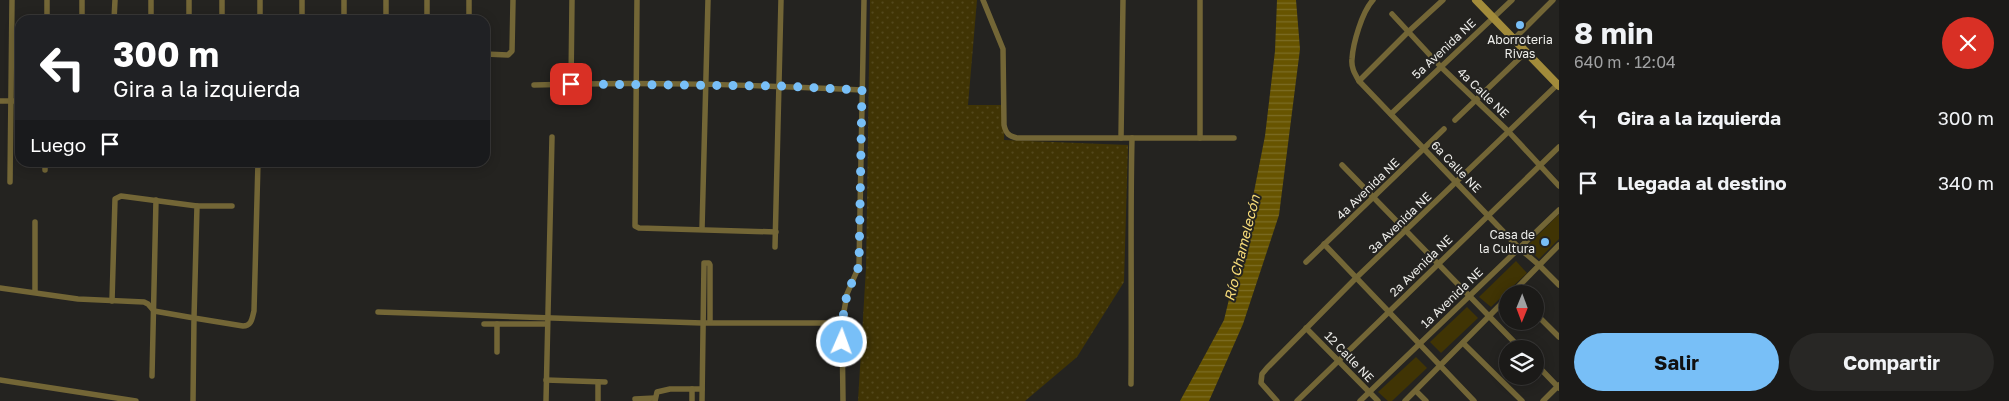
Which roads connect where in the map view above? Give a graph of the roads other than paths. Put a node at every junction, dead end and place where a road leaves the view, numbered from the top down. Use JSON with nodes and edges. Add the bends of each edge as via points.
{"nodes":[{"id":1,"x":12,"y":0,"type":"edge"},
{"id":2,"x":47,"y":0,"type":"edge"},
{"id":3,"x":82,"y":0,"type":"edge"},
{"id":4,"x":115,"y":0,"type":"edge"},
{"id":5,"x":151,"y":0,"type":"edge"},
{"id":6,"x":189,"y":0,"type":"edge"},
{"id":7,"x":222,"y":0,"type":"edge"},
{"id":8,"x":260,"y":0,"type":"edge"},
{"id":9,"x":302,"y":0,"type":"edge"},
{"id":10,"x":344,"y":0,"type":"edge"},
{"id":11,"x":386,"y":0,"type":"edge"},
{"id":12,"x":428,"y":0,"type":"edge"},
{"id":13,"x":469,"y":0,"type":"edge"},
{"id":14,"x":513,"y":0,"type":"edge"},
{"id":15,"x":572,"y":0,"type":"edge"},
{"id":16,"x":637,"y":0,"type":"edge"},
{"id":17,"x":708,"y":0,"type":"edge"},
{"id":18,"x":781,"y":0,"type":"edge"},
{"id":19,"x":864,"y":0,"type":"edge"},
{"id":20,"x":983,"y":0,"type":"edge"},
{"id":21,"x":1123,"y":0,"type":"edge"},
{"id":22,"x":1200,"y":0,"type":"edge"},
{"id":23,"x":1373,"y":0,"type":"edge"},
{"id":24,"x":1442,"y":0,"type":"edge"},
{"id":25,"x":1476,"y":0,"type":"edge"},
{"id":26,"x":1512,"y":0,"type":"edge"},
{"id":27,"x":1552,"y":0,"type":"edge"},
{"id":28,"x":1392,"y":14,"type":"dead end"},
{"id":29,"x":47,"y":15,"type":"edge"},
{"id":30,"x":82,"y":15,"type":"edge"},
{"id":31,"x":114,"y":15,"type":"edge"},
{"id":32,"x":151,"y":15,"type":"edge"},
{"id":33,"x":189,"y":15,"type":"edge"},
{"id":34,"x":222,"y":15,"type":"edge"},
{"id":35,"x":260,"y":15,"type":"edge"},
{"id":36,"x":302,"y":15,"type":"edge"},
{"id":37,"x":344,"y":15,"type":"edge"},
{"id":38,"x":386,"y":15,"type":"edge"},
{"id":39,"x":427,"y":15,"type":"edge"},
{"id":40,"x":469,"y":15,"type":"edge"},
{"id":41,"x":1493,"y":18,"type":"junction"},
{"id":42,"x":1408,"y":32,"type":"junction"},
{"id":43,"x":1514,"y":39,"type":"junction"},
{"id":44,"x":1526,"y":52,"type":"junction"},
{"id":45,"x":490,"y":54,"type":"edge"},
{"id":46,"x":1440,"y":66,"type":"junction"},
{"id":47,"x":1359,"y":81,"type":"junction"},
{"id":48,"x":571,"y":84,"type":"junction"},
{"id":49,"x":635,"y":84,"type":"junction"},
{"id":50,"x":534,"y":85,"type":"dead end"},
{"id":51,"x":706,"y":85,"type":"junction"},
{"id":52,"x":1558,"y":85,"type":"edge"},
{"id":53,"x":780,"y":86,"type":"junction"},
{"id":54,"x":862,"y":90,"type":"junction"},
{"id":55,"x":1475,"y":99,"type":"junction"},
{"id":56,"x":0,"y":100,"type":"edge"},
{"id":57,"x":12,"y":101,"type":"junction"},
{"id":58,"x":1391,"y":114,"type":"junction"},
{"id":59,"x":1455,"y":120,"type":"dead end"},
{"id":60,"x":1444,"y":130,"type":"dead end"},
{"id":61,"x":1508,"y":131,"type":"junction"},
{"id":62,"x":552,"y":137,"type":"dead end"},
{"id":63,"x":1121,"y":138,"type":"junction"},
{"id":64,"x":1132,"y":138,"type":"junction"},
{"id":65,"x":1200,"y":138,"type":"junction"},
{"id":66,"x":1234,"y":138,"type":"dead end"},
{"id":67,"x":1559,"y":147,"type":"edge"},
{"id":68,"x":1425,"y":148,"type":"junction"},
{"id":69,"x":1342,"y":166,"type":"dead end"},
{"id":70,"x":1540,"y":166,"type":"junction"},
{"id":71,"x":258,"y":167,"type":"edge"},
{"id":72,"x":10,"y":182,"type":"dead end"},
{"id":73,"x":1457,"y":182,"type":"junction"},
{"id":74,"x":1559,"y":186,"type":"edge"},
{"id":75,"x":1373,"y":197,"type":"junction"},
{"id":76,"x":156,"y":200,"type":"junction"},
{"id":77,"x":197,"y":206,"type":"junction"},
{"id":78,"x":232,"y":206,"type":"dead end"},
{"id":79,"x":1559,"y":210,"type":"edge"},
{"id":80,"x":1488,"y":215,"type":"junction"},
{"id":81,"x":35,"y":222,"type":"dead end"},
{"id":82,"x":702,"y":229,"type":"junction"},
{"id":83,"x":1406,"y":231,"type":"junction"},
{"id":84,"x":776,"y":232,"type":"junction"},
{"id":85,"x":1324,"y":244,"type":"junction"},
{"id":86,"x":1559,"y":245,"type":"edge"},
{"id":87,"x":776,"y":247,"type":"dead end"},
{"id":88,"x":1519,"y":248,"type":"junction"},
{"id":89,"x":1306,"y":262,"type":"dead end"},
{"id":90,"x":1438,"y":264,"type":"junction"},
{"id":91,"x":1539,"y":265,"type":"junction"},
{"id":92,"x":1356,"y":278,"type":"junction"},
{"id":93,"x":1521,"y":285,"type":"edge"},
{"id":94,"x":1559,"y":285,"type":"edge"},
{"id":95,"x":0,"y":288,"type":"edge"},
{"id":96,"x":36,"y":292,"type":"junction"},
{"id":97,"x":1470,"y":296,"type":"junction"},
{"id":98,"x":112,"y":301,"type":"junction"},
{"id":99,"x":1499,"y":306,"type":"edge"},
{"id":100,"x":154,"y":311,"type":"junction"},
{"id":101,"x":378,"y":312,"type":"dead end"},
{"id":102,"x":1388,"y":312,"type":"junction"},
{"id":103,"x":1489,"y":315,"type":"junction"},
{"id":104,"x":194,"y":318,"type":"junction"},
{"id":105,"x":547,"y":321,"type":"junction"},
{"id":106,"x":702,"y":322,"type":"junction"},
{"id":107,"x":710,"y":322,"type":"junction"},
{"id":108,"x":1544,"y":322,"type":"edge"},
{"id":109,"x":842,"y":323,"type":"junction"},
{"id":110,"x":484,"y":324,"type":"dead end"},
{"id":111,"x":497,"y":324,"type":"junction"},
{"id":112,"x":1306,"y":328,"type":"junction"},
{"id":113,"x":1559,"y":337,"type":"edge"},
{"id":114,"x":1513,"y":340,"type":"edge"},
{"id":115,"x":1463,"y":343,"type":"junction"},
{"id":116,"x":1419,"y":344,"type":"junction"},
{"id":117,"x":497,"y":352,"type":"dead end"},
{"id":118,"x":1339,"y":361,"type":"junction"},
{"id":119,"x":1439,"y":365,"type":"junction"},
{"id":120,"x":1544,"y":372,"type":"edge"},
{"id":121,"x":152,"y":376,"type":"dead end"},
{"id":122,"x":0,"y":380,"type":"edge"},
{"id":123,"x":546,"y":380,"type":"junction"},
{"id":124,"x":1131,"y":384,"type":"dead end"},
{"id":125,"x":1559,"y":386,"type":"edge"},
{"id":126,"x":692,"y":389,"type":"junction"},
{"id":127,"x":702,"y":389,"type":"junction"},
{"id":128,"x":1416,"y":391,"type":"junction"},
{"id":129,"x":1369,"y":392,"type":"junction"},
{"id":130,"x":635,"y":399,"type":"dead end"},
{"id":131,"x":655,"y":400,"type":"edge"},
{"id":132,"x":136,"y":401,"type":"edge"},
{"id":133,"x":193,"y":401,"type":"edge"},
{"id":134,"x":546,"y":401,"type":"edge"},
{"id":135,"x":598,"y":401,"type":"edge"},
{"id":136,"x":692,"y":401,"type":"edge"},
{"id":137,"x":702,"y":401,"type":"edge"},
{"id":138,"x":843,"y":401,"type":"edge"},
{"id":139,"x":1277,"y":401,"type":"edge"},
{"id":140,"x":1297,"y":401,"type":"edge"},
{"id":141,"x":1360,"y":401,"type":"edge"},
{"id":142,"x":1378,"y":401,"type":"edge"},
{"id":143,"x":1405,"y":401,"type":"edge"},
{"id":144,"x":1426,"y":401,"type":"edge"},
{"id":145,"x":1474,"y":401,"type":"edge"},
{"id":146,"x":1522,"y":401,"type":"edge"},
{"id":147,"x":1543,"y":401,"type":"edge"}],
"edges":[{"from":1,"to":57,"type":"street"},
{"from":2,"to":29,"type":"street"},
{"from":3,"to":30,"type":"street"},
{"from":4,"to":31,"type":"street"},
{"from":5,"to":32,"type":"street"},
{"from":6,"to":33,"type":"street"},
{"from":7,"to":34,"type":"street"},
{"from":8,"to":35,"type":"street"},
{"from":9,"to":36,"type":"street"},
{"from":10,"to":37,"type":"street"},
{"from":11,"to":38,"type":"street"},
{"from":12,"to":39,"type":"street"},
{"from":13,"to":40,"type":"street"},
{"from":14,"to":45,"type":"street","via":[[512,51],[508,55]]},
{"from":15,"to":48,"type":"street"},
{"from":16,"to":49,"type":"street"},
{"from":17,"to":51,"type":"street"},
{"from":18,"to":53,"type":"street"},
{"from":19,"to":54,"type":"street"},
{"from":20,"to":63,"type":"street","via":[[1003,49],[1004,125],[1010,136]]},
{"from":21,"to":63,"type":"street"},
{"from":22,"to":65,"type":"street"},
{"from":23,"to":47,"type":"street","via":[[1364,14],[1352,60]]},
{"from":24,"to":42,"type":"street"},
{"from":25,"to":41,"type":"street"},
{"from":26,"to":41,"type":"street","name":"5a Avenida NE"},
{"from":27,"to":43,"type":"street"},
{"from":28,"to":42,"type":"street","name":"4a Calle NE"},
{"from":41,"to":43,"type":"street"},
{"from":41,"to":46,"type":"street","name":"5a Avenida NE"},
{"from":42,"to":46,"type":"street","name":"4a Calle NE"},
{"from":42,"to":47,"type":"street"},
{"from":43,"to":44,"type":"street"},
{"from":44,"to":52,"type":"street"},
{"from":44,"to":55,"type":"street"},
{"from":46,"to":55,"type":"street","name":"4a Calle NE"},
{"from":46,"to":58,"type":"street","name":"5a Avenida NE"},
{"from":47,"to":58,"type":"street","name":"6a Calle NE"},
{"from":48,"to":49,"type":"street"},
{"from":48,"to":50,"type":"street"},
{"from":49,"to":51,"type":"street"},
{"from":49,"to":82,"type":"street","via":[[635,226]]},
{"from":51,"to":53,"type":"street"},
{"from":51,"to":82,"type":"street"},
{"from":52,"to":61,"type":"street","name":"3a Avenida NE"},
{"from":53,"to":54,"type":"street"},
{"from":53,"to":84,"type":"street"},
{"from":54,"to":109,"type":"street","via":[[859,266],[847,294]]},
{"from":55,"to":59,"type":"street"},
{"from":55,"to":61,"type":"street","name":"4a Calle NE"},
{"from":56,"to":57,"type":"street"},
{"from":57,"to":72,"type":"street"},
{"from":58,"to":68,"type":"street","name":"6a Calle NE"},
{"from":60,"to":68,"type":"street","name":"4a Avenida NE"},
{"from":61,"to":70,"type":"street","name":"4a Calle NE"},
{"from":61,"to":73,"type":"street","name":"3a Avenida NE"},
{"from":62,"to":105,"type":"street"},
{"from":63,"to":64,"type":"street"},
{"from":64,"to":65,"type":"street"},
{"from":64,"to":124,"type":"street"},
{"from":65,"to":66,"type":"street"},
{"from":67,"to":70,"type":"street","name":"2a Avenida NE"},
{"from":68,"to":73,"type":"street","name":"6a Calle NE"},
{"from":68,"to":75,"type":"street","name":"4a Avenida NE"},
{"from":69,"to":75,"type":"street"},
{"from":70,"to":74,"type":"street","name":"4a Calle NE"},
{"from":70,"to":80,"type":"street","name":"2a Avenida NE"},
{"from":71,"to":104,"type":"street","via":[[254,311],[251,322],[243,326]]},
{"from":73,"to":80,"type":"street","name":"6a Calle NE"},
{"from":73,"to":83,"type":"street","name":"3a Avenida NE"},
{"from":75,"to":83,"type":"street"},
{"from":75,"to":85,"type":"street","name":"4a Avenida NE"},
{"from":76,"to":77,"type":"street"},
{"from":76,"to":98,"type":"street","via":[[121,196],[115,199]]},
{"from":76,"to":100,"type":"street"},
{"from":77,"to":78,"type":"street"},
{"from":77,"to":104,"type":"street"},
{"from":79,"to":88,"type":"street","name":"1a Avenida NE"},
{"from":80,"to":88,"type":"street","name":"6a Calle NE"},
{"from":80,"to":90,"type":"street","name":"2a Avenida NE"},
{"from":81,"to":96,"type":"street"},
{"from":82,"to":84,"type":"street"},
{"from":83,"to":90,"type":"street"},
{"from":83,"to":92,"type":"street","name":"3a Avenida NE"},
{"from":84,"to":87,"type":"street"},
{"from":85,"to":89,"type":"street","name":"4a Avenida NE"},
{"from":85,"to":92,"type":"street"},
{"from":86,"to":91,"type":"street"},
{"from":88,"to":91,"type":"street","name":"6a Calle NE"},
{"from":88,"to":97,"type":"street","name":"1a Avenida NE"},
{"from":90,"to":97,"type":"street"},
{"from":90,"to":102,"type":"street","name":"2a Avenida NE"},
{"from":91,"to":93,"type":"street"},
{"from":91,"to":94,"type":"street","name":"6a Calle NE"},
{"from":92,"to":102,"type":"street"},
{"from":92,"to":112,"type":"street","name":"3a Avenida NE"},
{"from":95,"to":96,"type":"street"},
{"from":96,"to":98,"type":"street"},
{"from":97,"to":103,"type":"street"},
{"from":97,"to":116,"type":"street","name":"1a Avenida NE"},
{"from":98,"to":100,"type":"street","via":[[144,302]]},
{"from":99,"to":103,"type":"street"},
{"from":100,"to":104,"type":"street"},
{"from":100,"to":121,"type":"street"},
{"from":101,"to":105,"type":"street"},
{"from":102,"to":116,"type":"street"},
{"from":102,"to":118,"type":"street","name":"2a Avenida NE"},
{"from":103,"to":114,"type":"street"},
{"from":103,"to":115,"type":"street"},
{"from":104,"to":133,"type":"street"},
{"from":105,"to":106,"type":"street"},
{"from":105,"to":111,"type":"street"},
{"from":105,"to":123,"type":"street"},
{"from":106,"to":107,"type":"street"},
{"from":106,"to":107,"type":"street","via":[[704,263],[710,265]]},
{"from":106,"to":127,"type":"street"},
{"from":107,"to":109,"type":"street"},
{"from":108,"to":113,"type":"street"},
{"from":109,"to":138,"type":"street"},
{"from":110,"to":111,"type":"street"},
{"from":111,"to":117,"type":"street"},
{"from":112,"to":118,"type":"street","name":"12 Calle NE"},
{"from":112,"to":139,"type":"street","name":"3a Avenida NE","via":[[1260,379],[1263,387]]},
{"from":115,"to":119,"type":"street"},
{"from":115,"to":146,"type":"street"},
{"from":116,"to":119,"type":"street"},
{"from":116,"to":129,"type":"street","name":"1a Avenida NE"},
{"from":118,"to":129,"type":"street","name":"12 Calle NE"},
{"from":118,"to":140,"type":"street","name":"2a Avenida NE"},
{"from":119,"to":128,"type":"street"},
{"from":119,"to":145,"type":"street"},
{"from":120,"to":125,"type":"street"},
{"from":122,"to":132,"type":"street"},
{"from":123,"to":134,"type":"street"},
{"from":123,"to":135,"type":"street","via":[[602,382]]},
{"from":125,"to":147,"type":"street"},
{"from":126,"to":127,"type":"street"},
{"from":126,"to":131,"type":"street","via":[[670,388],[657,392]]},
{"from":126,"to":136,"type":"street"},
{"from":127,"to":137,"type":"street"},
{"from":128,"to":143,"type":"street"},
{"from":128,"to":144,"type":"street"},
{"from":129,"to":141,"type":"street","name":"1a Avenida NE"},
{"from":129,"to":142,"type":"street","name":"12 Calle NE"},
{"from":130,"to":131,"type":"street"}]}
